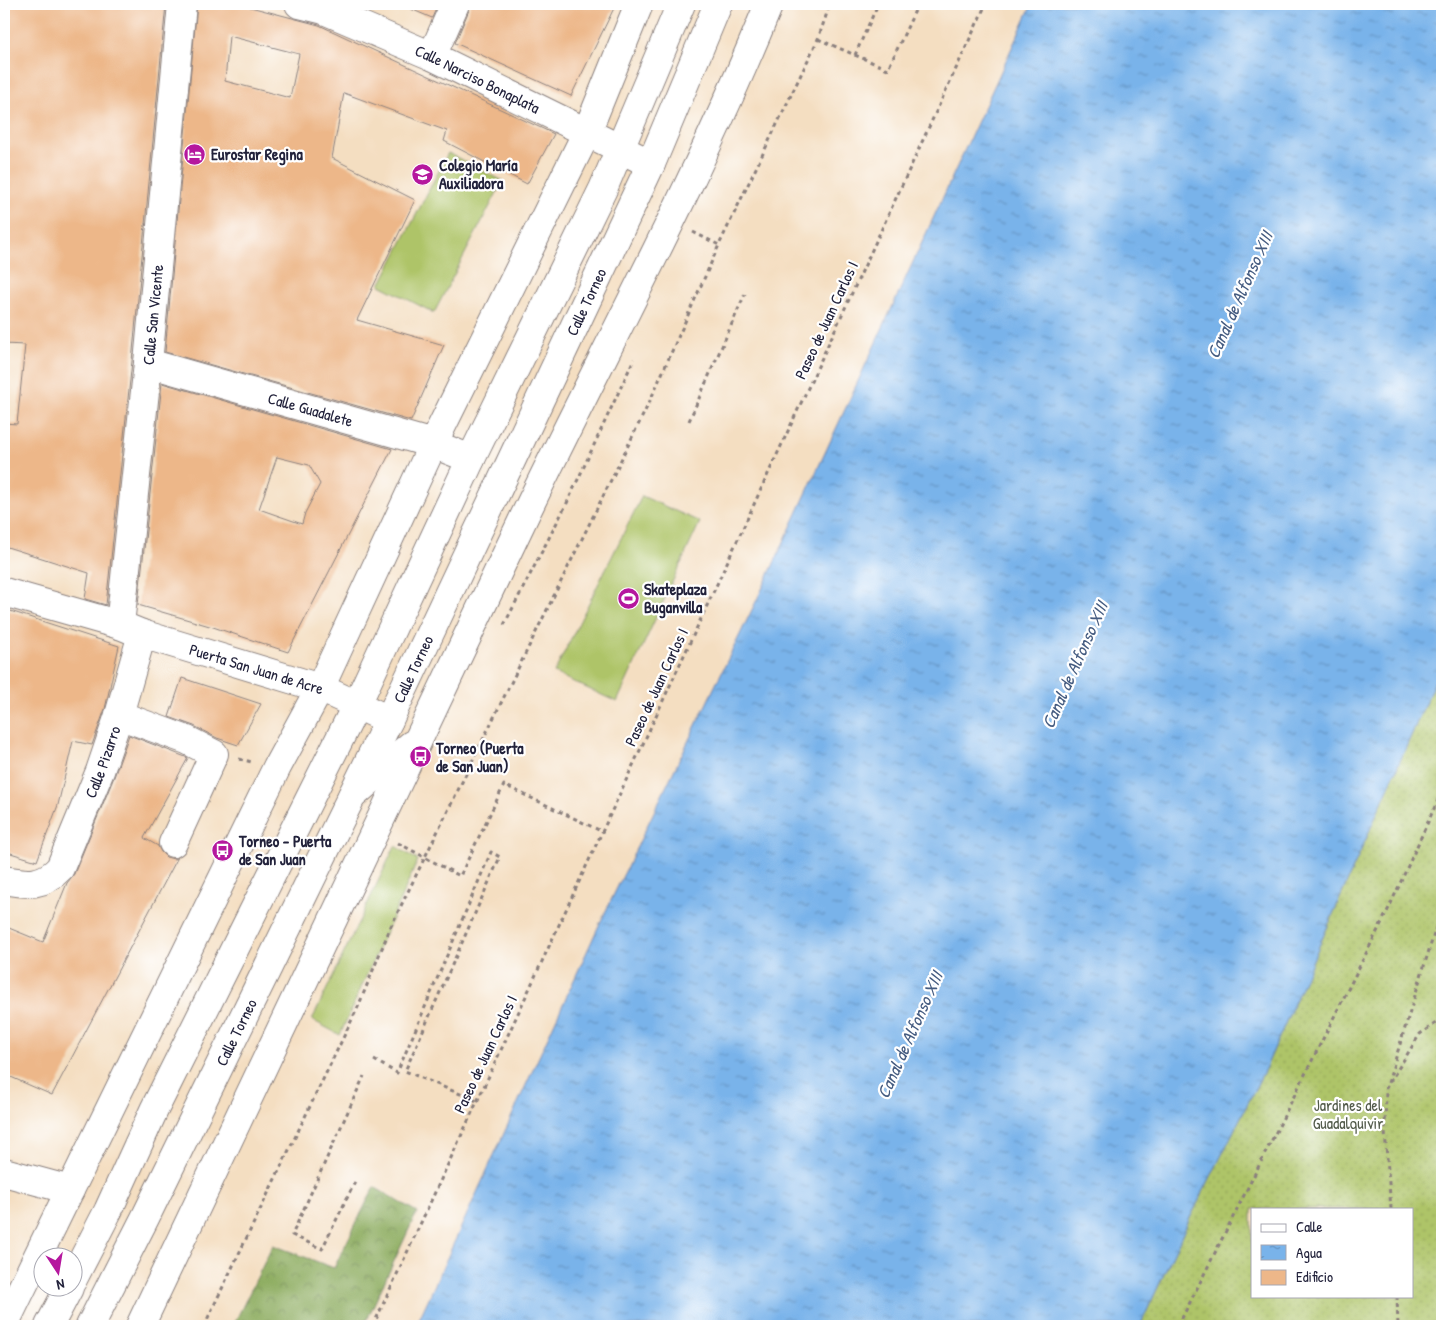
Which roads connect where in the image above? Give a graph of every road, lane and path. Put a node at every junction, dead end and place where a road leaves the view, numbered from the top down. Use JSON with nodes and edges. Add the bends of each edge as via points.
{"nodes":[{"id":1,"x":182,"y":4,"type":"edge"},
{"id":2,"x":455,"y":4,"type":"edge"},
{"id":3,"x":639,"y":4,"type":"edge"},
{"id":4,"x":681,"y":4,"type":"edge"},
{"id":5,"x":718,"y":4,"type":"edge"},
{"id":6,"x":769,"y":4,"type":"edge"},
{"id":7,"x":830,"y":4,"type":"edge"},
{"id":8,"x":878,"y":4,"type":"edge"},
{"id":9,"x":918,"y":4,"type":"edge"},
{"id":10,"x":986,"y":4,"type":"edge"},
{"id":11,"x":317,"y":6,"type":"edge"},
{"id":12,"x":818,"y":38,"type":"junction"},
{"id":13,"x":855,"y":55,"type":"junction"},
{"id":14,"x":432,"y":56,"type":"junction"},
{"id":15,"x":587,"y":132,"type":"junction"},
{"id":16,"x":620,"y":148,"type":"junction"},
{"id":17,"x":651,"y":164,"type":"junction"},
{"id":18,"x":745,"y":294,"type":"dead end"},
{"id":19,"x":148,"y":363,"type":"junction"},
{"id":20,"x":689,"y":421,"type":"dead end"},
{"id":21,"x":433,"y":444,"type":"junction"},
{"id":22,"x":471,"y":459,"type":"junction"},
{"id":23,"x":4,"y":592,"type":"edge"},
{"id":24,"x":131,"y":629,"type":"junction"},
{"id":25,"x":320,"y":688,"type":"junction"},
{"id":26,"x":357,"y":704,"type":"junction"},
{"id":27,"x":119,"y":715,"type":"junction"},
{"id":28,"x":389,"y":720,"type":"junction"},
{"id":29,"x":420,"y":737,"type":"junction"},
{"id":30,"x":214,"y":754,"type":"junction"},
{"id":31,"x":277,"y":766,"type":"junction"},
{"id":32,"x":1442,"y":791,"type":"edge"},
{"id":33,"x":352,"y":796,"type":"junction"},
{"id":34,"x":603,"y":832,"type":"junction"},
{"id":35,"x":173,"y":843,"type":"dead end"},
{"id":36,"x":424,"y":858,"type":"junction"},
{"id":37,"x":4,"y":880,"type":"edge"},
{"id":38,"x":1442,"y":908,"type":"edge"},
{"id":39,"x":1442,"y":1018,"type":"edge"},
{"id":40,"x":374,"y":1060,"type":"dead end"},
{"id":41,"x":364,"y":1076,"type":"dead end"},
{"id":42,"x":1386,"y":1088,"type":"junction"},
{"id":43,"x":477,"y":1101,"type":"junction"},
{"id":44,"x":4,"y":1172,"type":"edge"},
{"id":45,"x":355,"y":1182,"type":"dead end"},
{"id":46,"x":70,"y":1190,"type":"junction"},
{"id":47,"x":1392,"y":1208,"type":"edge"},
{"id":48,"x":82,"y":1262,"type":"edge"},
{"id":49,"x":64,"y":1298,"type":"edge"},
{"id":50,"x":1397,"y":1298,"type":"edge"},
{"id":51,"x":4,"y":1325,"type":"edge"},
{"id":52,"x":49,"y":1326,"type":"edge"},
{"id":53,"x":90,"y":1326,"type":"edge"},
{"id":54,"x":140,"y":1326,"type":"edge"},
{"id":55,"x":204,"y":1326,"type":"edge"},
{"id":56,"x":373,"y":1326,"type":"edge"},
{"id":57,"x":1178,"y":1326,"type":"edge"},
{"id":58,"x":1398,"y":1326,"type":"edge"}],
"edges":[{"from":1,"to":19,"type":"main road","name":"Calle San Vicente"},
{"from":2,"to":14,"type":"main road"},
{"from":3,"to":15,"type":"main road"},
{"from":4,"to":16,"type":"main road","name":"Calle Torneo"},
{"from":5,"to":17,"type":"main road","name":"Calle Torneo"},
{"from":6,"to":29,"type":"main road","via":[[667,228]]},
{"from":7,"to":12,"type":"path"},
{"from":8,"to":13,"type":"path"},
{"from":9,"to":13,"type":"path","via":[[888,69]]},
{"from":10,"to":34,"type":"path","name":"Paseo de Juan Carlos I"},
{"from":11,"to":14,"type":"main road","name":"Calle Narciso Bonaplata"},
{"from":12,"to":13,"type":"path"},
{"from":12,"to":36,"type":"path","via":[[719,245],[649,403]]},
{"from":14,"to":15,"type":"main road","name":"Calle Narciso Bonaplata"},
{"from":15,"to":16,"type":"main road","name":"Calle Narciso Bonaplata"},
{"from":15,"to":21,"type":"main road"},
{"from":16,"to":17,"type":"main road","name":"Calle Narciso Bonaplata"},
{"from":16,"to":22,"type":"main road","name":"Calle Torneo"},
{"from":17,"to":28,"type":"main road","name":"Calle Torneo"},
{"from":18,"to":20,"type":"path"},
{"from":19,"to":21,"type":"main road","name":"Calle Guadalete"},
{"from":19,"to":24,"type":"main road","name":"Calle San Vicente"},
{"from":21,"to":22,"type":"main road","name":"Calle Guadalete"},
{"from":21,"to":25,"type":"main road"},
{"from":22,"to":26,"type":"main road","name":"Calle Torneo"},
{"from":23,"to":24,"type":"main road","name":"Puerta San Juan de Acre"},
{"from":24,"to":25,"type":"main road","name":"Puerta San Juan de Acre"},
{"from":24,"to":27,"type":"main road","name":"Calle Pizarro"},
{"from":25,"to":26,"type":"main road","name":"Puerta San Juan de Acre"},
{"from":25,"to":31,"type":"main road"},
{"from":26,"to":28,"type":"main road","name":"Puerta San Juan de Acre"},
{"from":26,"to":48,"type":"main road","name":"Calle Torneo"},
{"from":27,"to":30,"type":"main road","via":[[187,740]]},
{"from":27,"to":37,"type":"main road","name":"Calle Pizarro","via":[[60,868],[45,881]]},
{"from":28,"to":33,"type":"main road","name":"Calle Torneo"},
{"from":29,"to":33,"type":"main road"},
{"from":29,"to":54,"type":"main road"},
{"from":30,"to":31,"type":"path"},
{"from":30,"to":35,"type":"main road"},
{"from":31,"to":46,"type":"main road"},
{"from":32,"to":57,"type":"path","via":[[1384,918]]},
{"from":33,"to":53,"type":"main road","name":"Calle Torneo"},
{"from":34,"to":36,"type":"path","via":[[504,785],[460,876]]},
{"from":34,"to":43,"type":"path","name":"Paseo de Juan Carlos I"},
{"from":36,"to":55,"type":"path","via":[[391,926],[358,1007]]},
{"from":38,"to":42,"type":"path"},
{"from":39,"to":42,"type":"path","via":[[1420,1034]]},
{"from":40,"to":43,"type":"path","via":[[397,1073],[491,852],[500,857],[405,1071]]},
{"from":41,"to":45,"type":"path","via":[[292,1235],[322,1249]]},
{"from":42,"to":47,"type":"path","via":[[1385,1132]]},
{"from":43,"to":56,"type":"path","name":"Paseo de Juan Carlos I"},
{"from":44,"to":46,"type":"main road"},
{"from":46,"to":51,"type":"main road"},
{"from":49,"to":52,"type":"main road"},
{"from":50,"to":58,"type":"path"}]}
